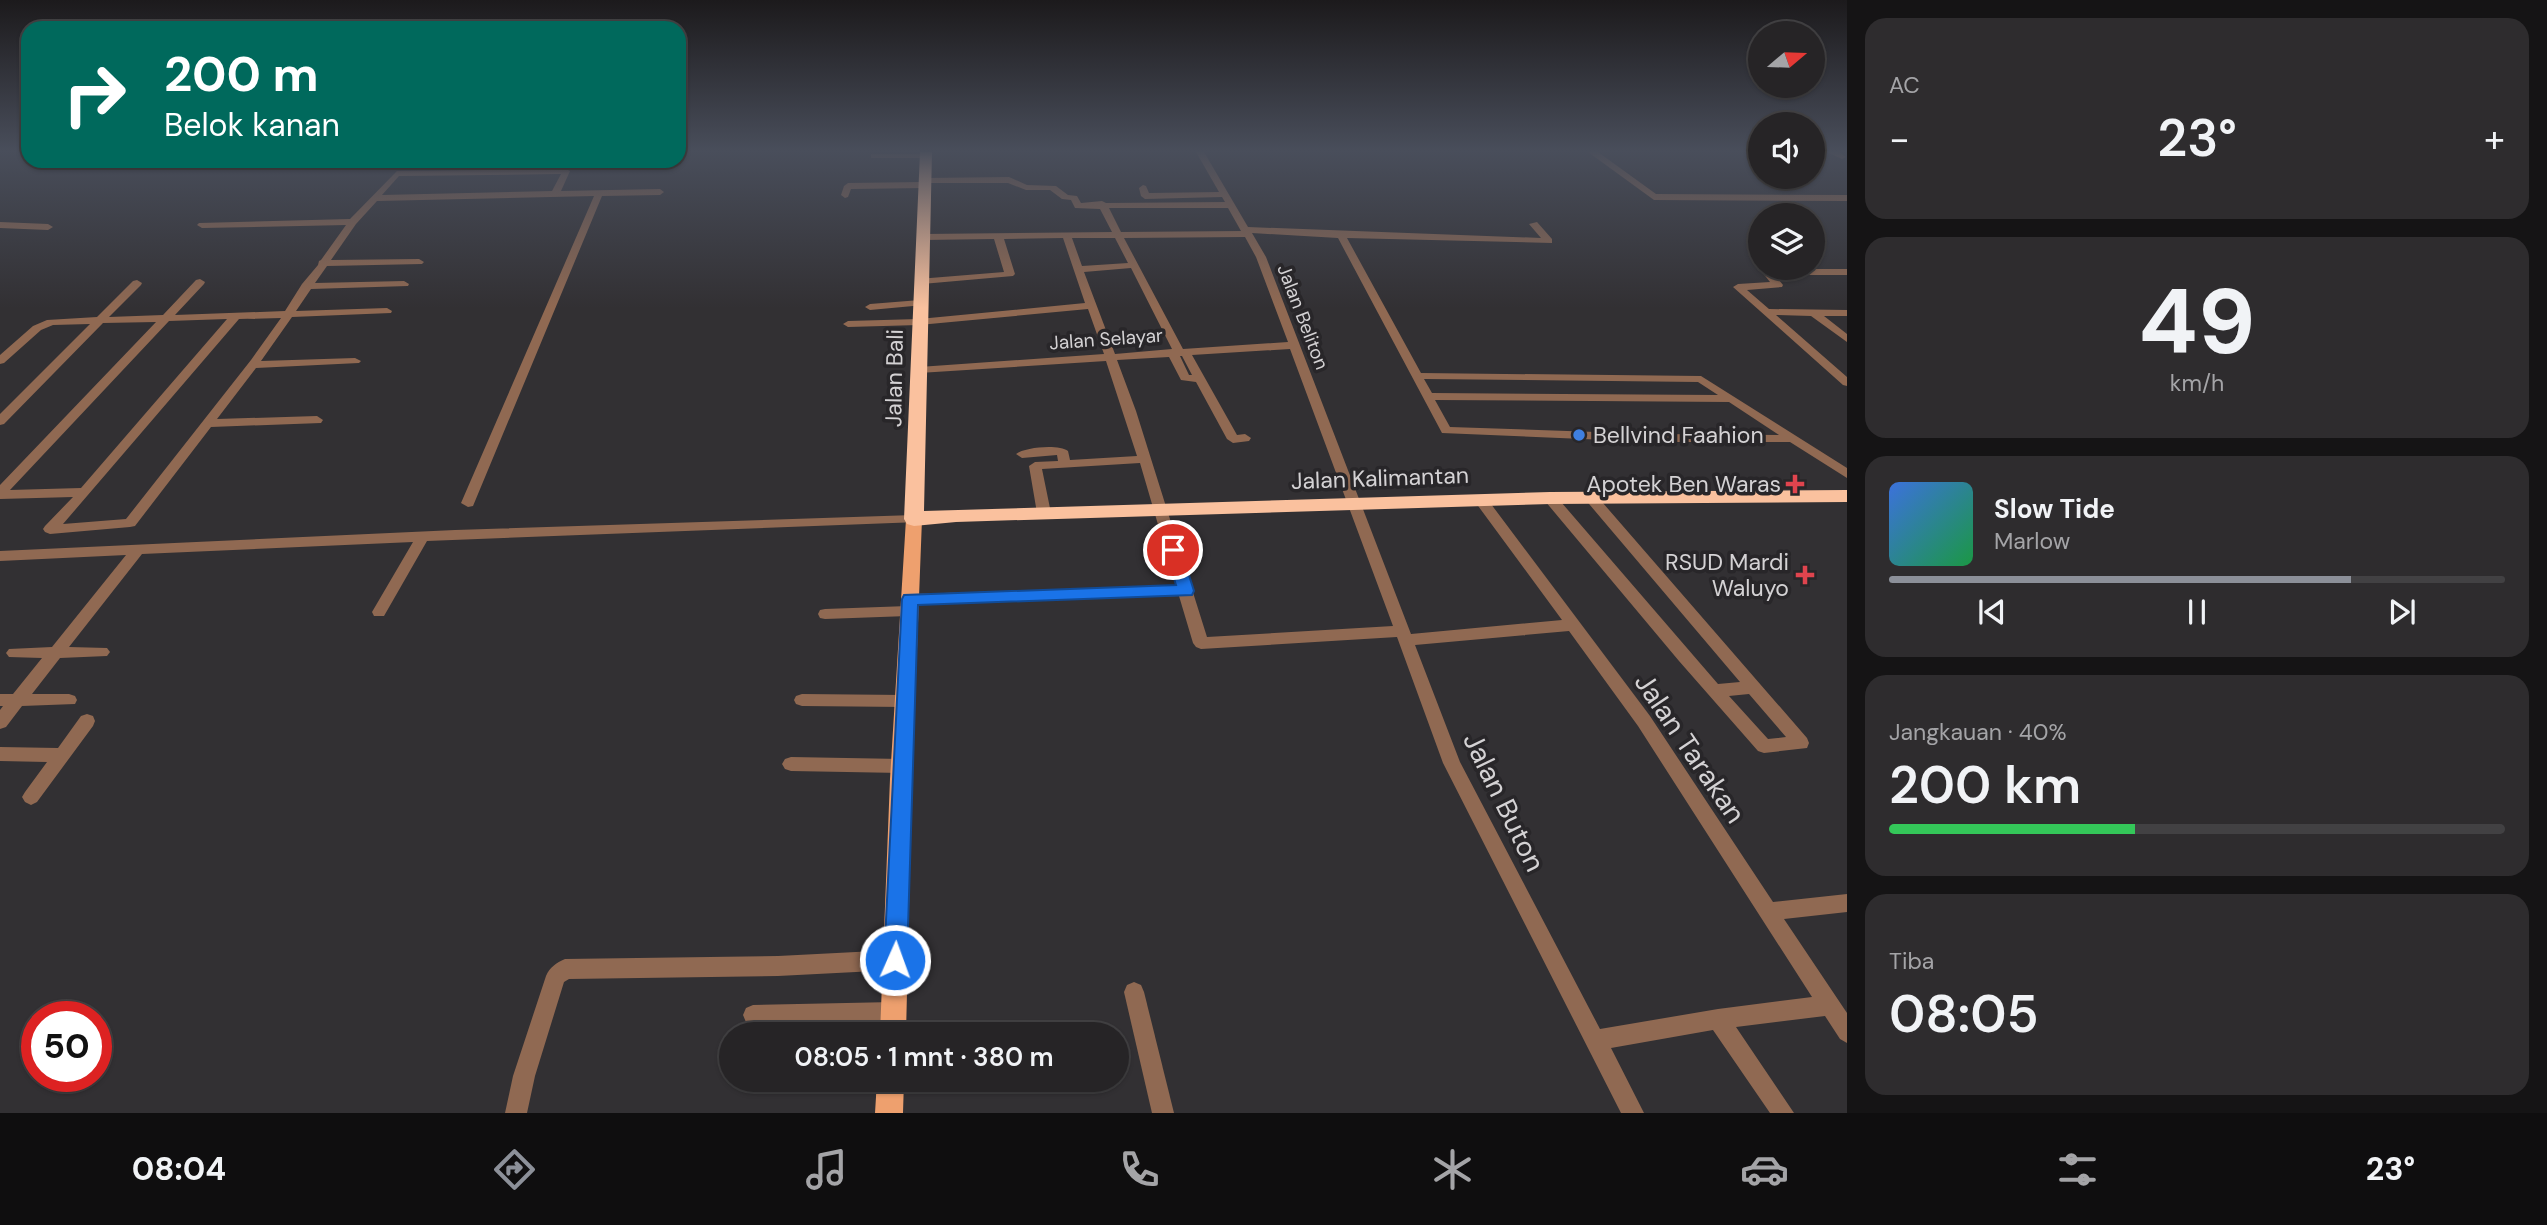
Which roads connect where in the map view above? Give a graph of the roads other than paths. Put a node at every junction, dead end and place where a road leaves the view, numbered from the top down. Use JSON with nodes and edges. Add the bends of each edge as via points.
{"nodes":[{"id":1,"x":369,"y":204,"type":"edge"},
{"id":2,"x":594,"y":204,"type":"edge"},
{"id":3,"x":924,"y":204,"type":"edge"},
{"id":4,"x":1077,"y":204,"type":"edge"},
{"id":5,"x":1102,"y":204,"type":"joint"},
{"id":6,"x":1229,"y":204,"type":"edge"},
{"id":7,"x":353,"y":222,"type":"junction"},
{"id":8,"x":1534,"y":224,"type":"dead end"},
{"id":9,"x":0,"y":225,"type":"edge"},
{"id":10,"x":202,"y":225,"type":"dead end"},
{"id":11,"x":48,"y":227,"type":"dead end"},
{"id":12,"x":1246,"y":232,"type":"junction"},
{"id":13,"x":1117,"y":234,"type":"junction"},
{"id":14,"x":1066,"y":235,"type":"junction"},
{"id":15,"x":1341,"y":235,"type":"junction"},
{"id":16,"x":998,"y":236,"type":"junction"},
{"id":17,"x":923,"y":237,"type":"junction"},
{"id":18,"x":419,"y":262,"type":"dead end"},
{"id":19,"x":321,"y":263,"type":"junction"},
{"id":20,"x":1134,"y":265,"type":"junction"},
{"id":21,"x":1079,"y":268,"type":"junction"},
{"id":22,"x":1847,"y":272,"type":"edge"},
{"id":23,"x":922,"y":281,"type":"junction"},
{"id":24,"x":200,"y":282,"type":"dead end"},
{"id":25,"x":137,"y":283,"type":"dead end"},
{"id":26,"x":404,"y":284,"type":"dead end"},
{"id":27,"x":306,"y":286,"type":"junction"},
{"id":28,"x":920,"y":303,"type":"junction"},
{"id":29,"x":1093,"y":305,"type":"junction"},
{"id":30,"x":870,"y":307,"type":"dead end"},
{"id":31,"x":387,"y":311,"type":"dead end"},
{"id":32,"x":1766,"y":312,"type":"junction"},
{"id":33,"x":1814,"y":313,"type":"junction"},
{"id":34,"x":1847,"y":313,"type":"edge"},
{"id":35,"x":287,"y":314,"type":"junction"},
{"id":36,"x":236,"y":316,"type":"junction"},
{"id":37,"x":165,"y":318,"type":"junction"},
{"id":38,"x":101,"y":319,"type":"junction"},
{"id":39,"x":919,"y":322,"type":"junction"},
{"id":40,"x":848,"y":324,"type":"dead end"},
{"id":41,"x":1847,"y":339,"type":"edge"},
{"id":42,"x":1295,"y":345,"type":"junction"},
{"id":43,"x":1179,"y":352,"type":"junction"},
{"id":44,"x":1109,"y":356,"type":"junction"},
{"id":45,"x":0,"y":361,"type":"edge"},
{"id":46,"x":355,"y":361,"type":"dead end"},
{"id":47,"x":1826,"y":364,"type":"junction"},
{"id":48,"x":1847,"y":364,"type":"edge"},
{"id":49,"x":252,"y":365,"type":"junction"},
{"id":50,"x":919,"y":370,"type":"junction"},
{"id":51,"x":1416,"y":376,"type":"junction"},
{"id":52,"x":1196,"y":379,"type":"dead end"},
{"id":53,"x":1847,"y":383,"type":"edge"},
{"id":54,"x":1427,"y":396,"type":"junction"},
{"id":55,"x":1732,"y":399,"type":"junction"},
{"id":56,"x":317,"y":420,"type":"dead end"},
{"id":57,"x":0,"y":421,"type":"edge"},
{"id":58,"x":209,"y":423,"type":"junction"},
{"id":59,"x":1245,"y":438,"type":"dead end"},
{"id":60,"x":1788,"y":439,"type":"junction"},
{"id":61,"x":1022,"y":454,"type":"dead end"},
{"id":62,"x":1144,"y":459,"type":"junction"},
{"id":63,"x":1065,"y":464,"type":"junction"},
{"id":64,"x":1847,"y":474,"type":"edge"},
{"id":65,"x":85,"y":492,"type":"junction"},
{"id":66,"x":0,"y":494,"type":"edge"},
{"id":67,"x":1847,"y":496,"type":"edge"},
{"id":68,"x":1550,"y":498,"type":"junction"},
{"id":69,"x":1591,"y":498,"type":"junction"},
{"id":70,"x":1480,"y":499,"type":"junction"},
{"id":71,"x":1355,"y":502,"type":"junction"},
{"id":72,"x":468,"y":503,"type":"dead end"},
{"id":73,"x":1159,"y":510,"type":"junction"},
{"id":74,"x":1044,"y":513,"type":"junction"},
{"id":75,"x":915,"y":519,"type":"junction"},
{"id":76,"x":422,"y":537,"type":"junction"},
{"id":77,"x":138,"y":550,"type":"junction"},
{"id":78,"x":0,"y":555,"type":"edge"},
{"id":79,"x":1186,"y":591,"type":"junction"},
{"id":80,"x":909,"y":605,"type":"junction"},
{"id":81,"x":379,"y":612,"type":"dead end"},
{"id":82,"x":825,"y":614,"type":"dead end"},
{"id":83,"x":1571,"y":625,"type":"junction"},
{"id":84,"x":1405,"y":635,"type":"junction"},
{"id":85,"x":57,"y":652,"type":"junction"},
{"id":86,"x":102,"y":652,"type":"dead end"},
{"id":87,"x":14,"y":653,"type":"dead end"},
{"id":88,"x":1754,"y":687,"type":"junction"},
{"id":89,"x":1714,"y":691,"type":"junction"},
{"id":90,"x":0,"y":699,"type":"edge"},
{"id":91,"x":19,"y":699,"type":"junction"},
{"id":92,"x":69,"y":700,"type":"dead end"},
{"id":93,"x":802,"y":700,"type":"dead end"},
{"id":94,"x":905,"y":701,"type":"junction"},
{"id":95,"x":87,"y":721,"type":"dead end"},
{"id":96,"x":0,"y":722,"type":"edge"},
{"id":97,"x":0,"y":754,"type":"edge"},
{"id":98,"x":62,"y":755,"type":"junction"},
{"id":99,"x":791,"y":764,"type":"dead end"},
{"id":100,"x":902,"y":766,"type":"junction"},
{"id":101,"x":31,"y":797,"type":"dead end"},
{"id":102,"x":1847,"y":904,"type":"edge"},
{"id":103,"x":1769,"y":912,"type":"junction"},
{"id":104,"x":895,"y":960,"type":"junction"},
{"id":105,"x":1134,"y":992,"type":"dead end"},
{"id":106,"x":1829,"y":1005,"type":"junction"},
{"id":107,"x":752,"y":1015,"type":"dead end"},
{"id":108,"x":1718,"y":1019,"type":"junction"},
{"id":109,"x":875,"y":1022,"type":"edge"},
{"id":110,"x":893,"y":1022,"type":"edge"},
{"id":111,"x":1847,"y":1032,"type":"edge"},
{"id":112,"x":1595,"y":1040,"type":"junction"},
{"id":113,"x":891,"y":1092,"type":"edge"},
{"id":114,"x":516,"y":1113,"type":"edge"},
{"id":115,"x":890,"y":1113,"type":"edge"},
{"id":116,"x":1163,"y":1113,"type":"edge"},
{"id":117,"x":1633,"y":1113,"type":"edge"},
{"id":118,"x":1783,"y":1113,"type":"edge"}],
"edges":[{"from":1,"to":7,"type":"street"},
{"from":2,"to":72,"type":"street"},
{"from":3,"to":17,"type":"highway","name":"Jalan Bali"},
{"from":4,"to":5,"type":"street"},
{"from":5,"to":13,"type":"street"},
{"from":6,"to":12,"type":"street","name":"Jalan Beliton"},
{"from":7,"to":10,"type":"street"},
{"from":7,"to":19,"type":"street"},
{"from":8,"to":15,"type":"street","via":[[1549,241]]},
{"from":9,"to":11,"type":"street"},
{"from":12,"to":13,"type":"street"},
{"from":12,"to":15,"type":"street"},
{"from":12,"to":42,"type":"street","name":"Jalan Beliton","via":[[1261,257]]},
{"from":13,"to":14,"type":"street"},
{"from":13,"to":20,"type":"street"},
{"from":14,"to":16,"type":"street"},
{"from":14,"to":21,"type":"street"},
{"from":15,"to":51,"type":"street"},
{"from":16,"to":17,"type":"street"},
{"from":16,"to":23,"type":"street","via":[[1010,274]]},
{"from":17,"to":23,"type":"highway","name":"Jalan Bali"},
{"from":18,"to":19,"type":"street"},
{"from":19,"to":27,"type":"street"},
{"from":20,"to":21,"type":"street"},
{"from":20,"to":43,"type":"street"},
{"from":21,"to":29,"type":"street"},
{"from":22,"to":32,"type":"street","via":[[1767,272],[1778,285],[1738,287]]},
{"from":23,"to":28,"type":"highway","name":"Jalan Bali"},
{"from":24,"to":37,"type":"street"},
{"from":25,"to":38,"type":"street"},
{"from":26,"to":27,"type":"street"},
{"from":27,"to":35,"type":"street"},
{"from":28,"to":30,"type":"street"},
{"from":28,"to":39,"type":"highway","name":"Jalan Bali"},
{"from":29,"to":39,"type":"street"},
{"from":29,"to":44,"type":"street"},
{"from":31,"to":35,"type":"street"},
{"from":32,"to":33,"type":"street"},
{"from":32,"to":47,"type":"street"},
{"from":33,"to":34,"type":"street"},
{"from":33,"to":41,"type":"street"},
{"from":35,"to":36,"type":"street"},
{"from":35,"to":49,"type":"street"},
{"from":36,"to":37,"type":"street"},
{"from":36,"to":65,"type":"street"},
{"from":37,"to":38,"type":"street"},
{"from":37,"to":66,"type":"street"},
{"from":38,"to":45,"type":"street","via":[[41,324]]},
{"from":38,"to":57,"type":"street"},
{"from":39,"to":40,"type":"street"},
{"from":39,"to":50,"type":"highway","name":"Jalan Bali"},
{"from":42,"to":43,"type":"street","name":"Jalan Selayar"},
{"from":42,"to":71,"type":"street","name":"Jalan Beliton"},
{"from":43,"to":44,"type":"street","name":"Jalan Selayar"},
{"from":43,"to":52,"type":"street","via":[[1185,378]]},
{"from":43,"to":59,"type":"street","via":[[1233,439]]},
{"from":44,"to":50,"type":"street","name":"Jalan Selayar"},
{"from":44,"to":62,"type":"street"},
{"from":46,"to":49,"type":"street"},
{"from":47,"to":48,"type":"street"},
{"from":47,"to":53,"type":"street"},
{"from":49,"to":58,"type":"street"},
{"from":50,"to":75,"type":"highway","name":"Jalan Bali"},
{"from":51,"to":54,"type":"street"},
{"from":51,"to":55,"type":"street","via":[[1690,377]]},
{"from":54,"to":55,"type":"street"},
{"from":54,"to":60,"type":"street","via":[[1443,428],[1450,431]]},
{"from":55,"to":60,"type":"street"},
{"from":56,"to":58,"type":"street"},
{"from":58,"to":65,"type":"street","via":[[130,523],[50,529]]},
{"from":60,"to":64,"type":"street"},
{"from":61,"to":63,"type":"street","via":[[1062,452]]},
{"from":62,"to":63,"type":"street"},
{"from":62,"to":73,"type":"street"},
{"from":63,"to":74,"type":"street","via":[[1035,466]]},
{"from":65,"to":66,"type":"street"},
{"from":67,"to":69,"type":"highway","name":"Jalan Kalimantan"},
{"from":68,"to":69,"type":"highway","name":"Jalan Kalimantan"},
{"from":68,"to":70,"type":"highway","name":"Jalan Kalimantan"},
{"from":68,"to":89,"type":"street"},
{"from":69,"to":88,"type":"street"},
{"from":70,"to":71,"type":"highway","name":"Jalan Kalimantan"},
{"from":70,"to":83,"type":"street","name":"Jalan Tarakan"},
{"from":71,"to":73,"type":"highway","name":"Jalan Kalimantan"},
{"from":71,"to":84,"type":"street","name":"Jalan Buton"},
{"from":73,"to":74,"type":"highway","name":"Jalan Kalimantan"},
{"from":73,"to":79,"type":"street"},
{"from":74,"to":75,"type":"highway","name":"Jalan Kalimantan"},
{"from":75,"to":76,"type":"street"},
{"from":75,"to":80,"type":"main road","name":"Jalan Bali"},
{"from":76,"to":77,"type":"street"},
{"from":76,"to":81,"type":"street"},
{"from":77,"to":78,"type":"street"},
{"from":77,"to":85,"type":"street"},
{"from":79,"to":80,"type":"street"},
{"from":79,"to":84,"type":"street","via":[[1205,644]]},
{"from":80,"to":82,"type":"street"},
{"from":80,"to":94,"type":"main road","name":"Jalan Bali"},
{"from":83,"to":84,"type":"street"},
{"from":83,"to":103,"type":"street","name":"Jalan Tarakan","via":[[1644,721]]},
{"from":84,"to":112,"type":"street","name":"Jalan Buton","via":[[1452,762]]},
{"from":85,"to":86,"type":"street"},
{"from":85,"to":87,"type":"street"},
{"from":85,"to":91,"type":"street"},
{"from":88,"to":89,"type":"street"},
{"from":88,"to":89,"type":"street","via":[[1801,743],[1764,746]]},
{"from":90,"to":91,"type":"street"},
{"from":91,"to":92,"type":"street"},
{"from":91,"to":96,"type":"street"},
{"from":93,"to":94,"type":"street"},
{"from":94,"to":100,"type":"main road","name":"Jalan Bali"},
{"from":95,"to":98,"type":"street"},
{"from":97,"to":98,"type":"street"},
{"from":98,"to":101,"type":"street"},
{"from":99,"to":100,"type":"street"},
{"from":100,"to":104,"type":"main road","name":"Jalan Bali"},
{"from":102,"to":103,"type":"street"},
{"from":103,"to":106,"type":"street","name":"Jalan Tarakan"},
{"from":104,"to":110,"type":"main road","name":"Jalan Bali"},
{"from":104,"to":114,"type":"street","via":[[565,969],[556,976]]},
{"from":105,"to":116,"type":"street"},
{"from":106,"to":108,"type":"street"},
{"from":106,"to":111,"type":"street","name":"Jalan Tarakan"},
{"from":107,"to":109,"type":"street"},
{"from":108,"to":112,"type":"street"},
{"from":108,"to":118,"type":"street"},
{"from":112,"to":117,"type":"street","name":"Jalan Buton"},
{"from":113,"to":115,"type":"main road"}]}
